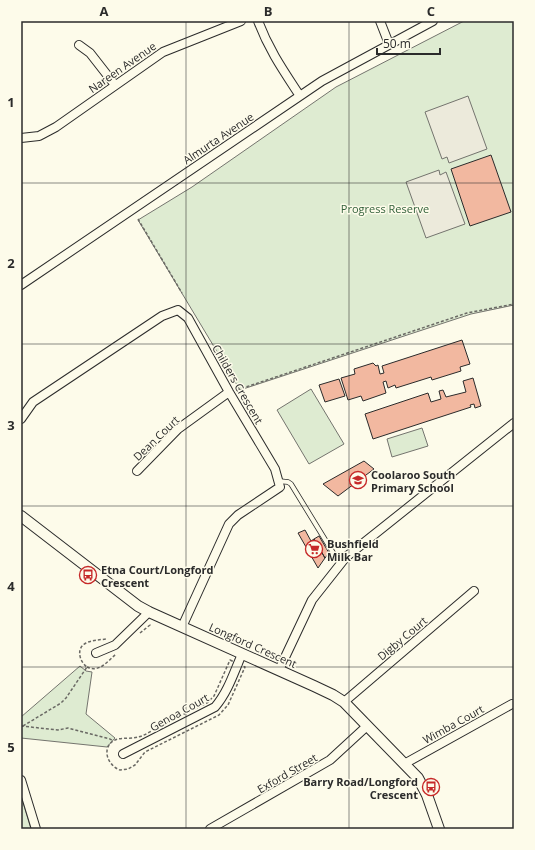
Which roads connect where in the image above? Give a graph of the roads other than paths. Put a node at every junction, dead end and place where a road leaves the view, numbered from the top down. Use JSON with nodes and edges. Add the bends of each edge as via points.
{"nodes":[{"id":1,"x":241,"y":21,"type":"edge"},
{"id":2,"x":258,"y":21,"type":"edge"},
{"id":3,"x":380,"y":21,"type":"edge"},
{"id":4,"x":433,"y":21,"type":"edge"},
{"id":5,"x":389,"y":44,"type":"junction"},
{"id":6,"x":79,"y":45,"type":"dead end"},
{"id":7,"x":115,"y":85,"type":"junction"},
{"id":8,"x":300,"y":96,"type":"junction"},
{"id":9,"x":21,"y":138,"type":"edge"},
{"id":10,"x":21,"y":285,"type":"edge"},
{"id":11,"x":229,"y":392,"type":"junction"},
{"id":12,"x":21,"y":419,"type":"edge"},
{"id":13,"x":514,"y":423,"type":"edge"},
{"id":14,"x":137,"y":471,"type":"dead end"},
{"id":15,"x":278,"y":481,"type":"junction"},
{"id":16,"x":21,"y":516,"type":"edge"},
{"id":17,"x":340,"y":564,"type":"junction"},
{"id":18,"x":474,"y":591,"type":"dead end"},
{"id":19,"x":149,"y":612,"type":"junction"},
{"id":20,"x":182,"y":627,"type":"junction"},
{"id":21,"x":96,"y":653,"type":"dead end"},
{"id":22,"x":242,"y":654,"type":"junction"},
{"id":23,"x":279,"y":670,"type":"junction"},
{"id":24,"x":344,"y":702,"type":"junction"},
{"id":25,"x":512,"y":704,"type":"dead end"},
{"id":26,"x":367,"y":726,"type":"junction"},
{"id":27,"x":123,"y":754,"type":"dead end"},
{"id":28,"x":404,"y":764,"type":"junction"},
{"id":29,"x":21,"y":780,"type":"edge"},
{"id":30,"x":36,"y":829,"type":"edge"},
{"id":31,"x":210,"y":829,"type":"edge"},
{"id":32,"x":439,"y":829,"type":"edge"}],
"edges":[{"from":1,"to":7,"type":"street","name":"Nareen Avenue","via":[[163,52]]},
{"from":2,"to":8,"type":"street","via":[[272,55]]},
{"from":3,"to":5,"type":"street"},
{"from":4,"to":5,"type":"street","name":"Almurta Avenue"},
{"from":5,"to":8,"type":"street","name":"Almurta Avenue"},
{"from":6,"to":7,"type":"street","via":[[90,54]]},
{"from":7,"to":9,"type":"street","name":"Nareen Avenue","via":[[56,127],[39,136]]},
{"from":8,"to":10,"type":"street","name":"Almurta Avenue"},
{"from":11,"to":12,"type":"street","name":"Childers Crescent","via":[[188,318],[178,310],[162,316],[33,402]]},
{"from":11,"to":14,"type":"street","name":"Dean Court","via":[[178,429]]},
{"from":11,"to":15,"type":"street","name":"Childers Crescent","via":[[275,469]]},
{"from":13,"to":17,"type":"street"},
{"from":15,"to":17,"type":"lane","via":[[292,484]]},
{"from":15,"to":20,"type":"street","via":[[280,487],[238,515],[230,524]]},
{"from":16,"to":19,"type":"street","name":"Longford Crescent"},
{"from":17,"to":23,"type":"street","via":[[312,600]]},
{"from":18,"to":24,"type":"street","name":"Digby Court"},
{"from":19,"to":20,"type":"street","name":"Longford Crescent"},
{"from":19,"to":21,"type":"street","via":[[115,645]]},
{"from":20,"to":22,"type":"street","name":"Longford Crescent"},
{"from":22,"to":23,"type":"street","name":"Longford Crescent"},
{"from":22,"to":27,"type":"street","name":"Genoa Court","via":[[225,692],[215,706]]},
{"from":23,"to":24,"type":"street","name":"Longford Crescent"},
{"from":24,"to":26,"type":"street","name":"Longford Crescent"},
{"from":25,"to":28,"type":"street","name":"Wimba Court"},
{"from":26,"to":28,"type":"street","name":"Longford Crescent"},
{"from":26,"to":31,"type":"street","name":"Exford Street","via":[[330,760]]},
{"from":28,"to":32,"type":"street","name":"Longford Crescent","via":[[425,789]]},
{"from":29,"to":30,"type":"street"}]}
